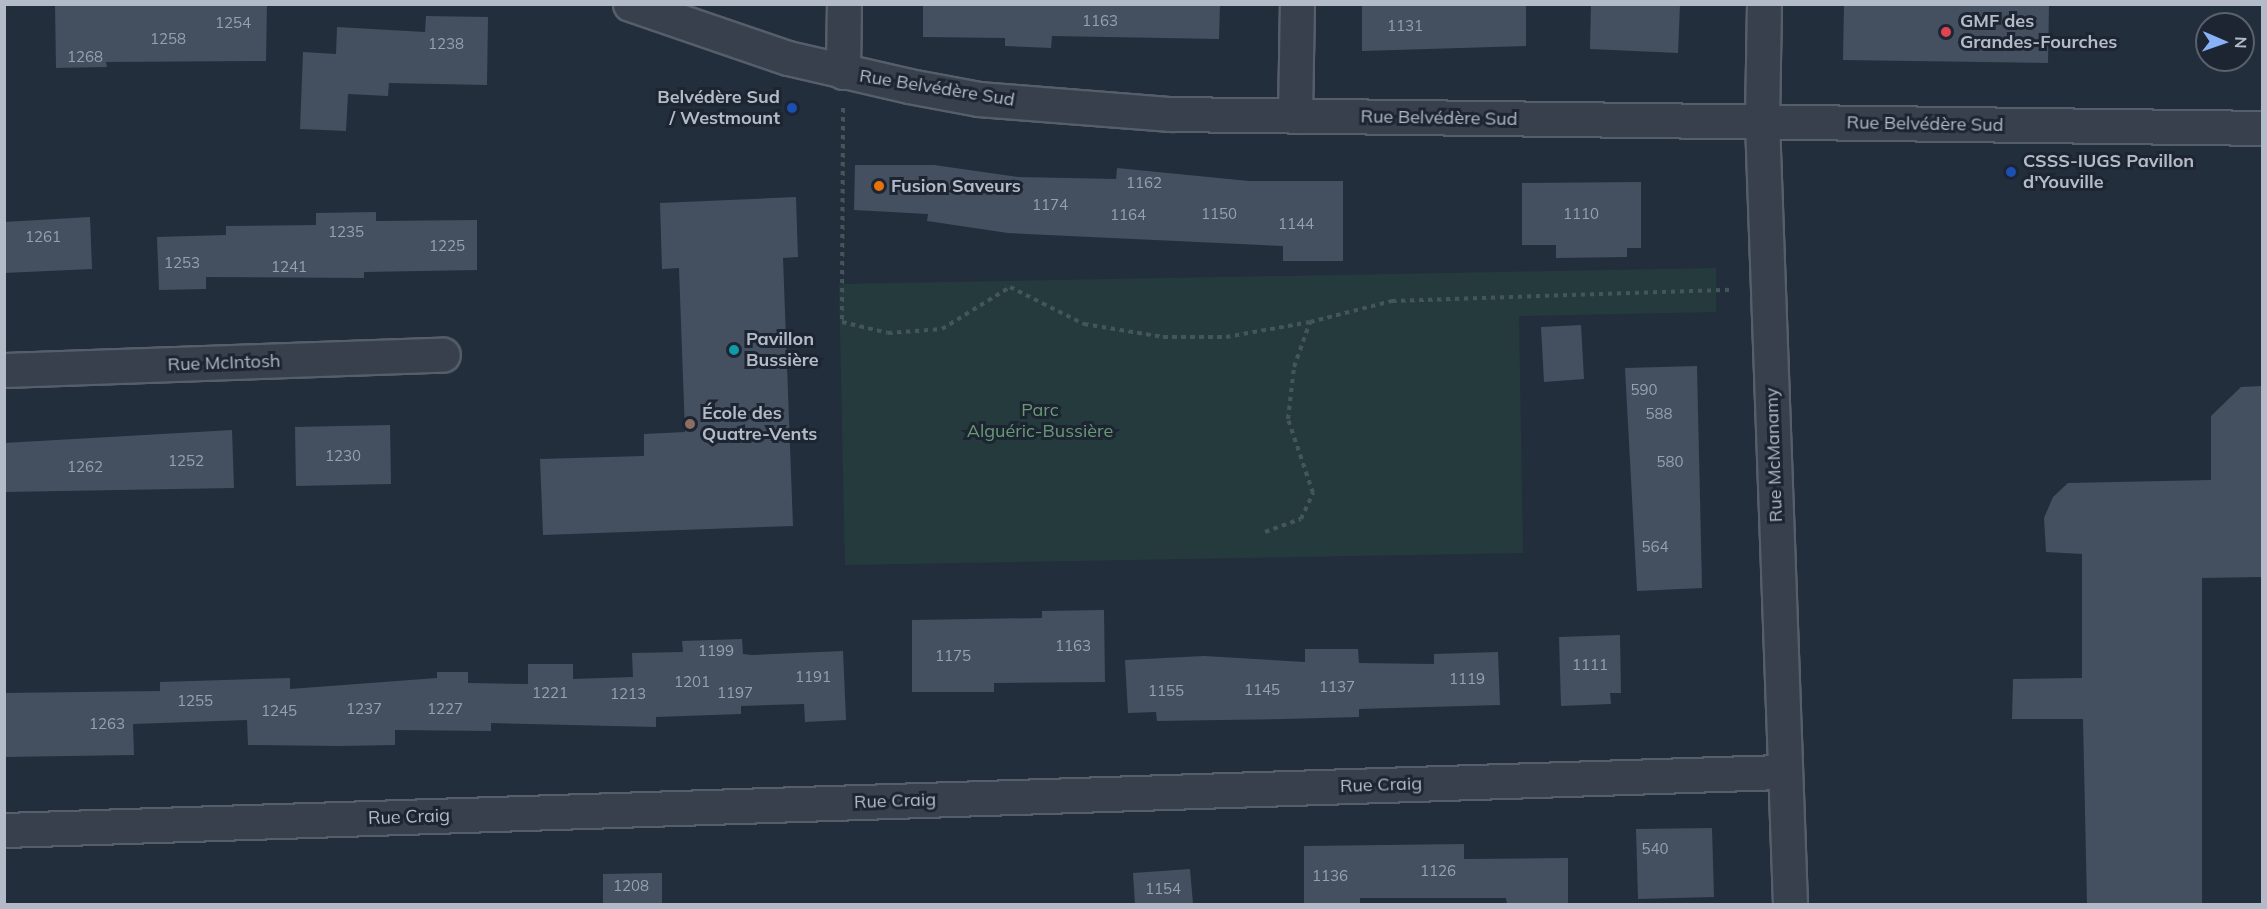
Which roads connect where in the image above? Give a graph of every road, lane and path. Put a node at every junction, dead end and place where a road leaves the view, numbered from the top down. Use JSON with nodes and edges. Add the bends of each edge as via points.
{"nodes":[{"id":1,"x":630,"y":4,"type":"edge"},
{"id":2,"x":844,"y":4,"type":"edge"},
{"id":3,"x":1297,"y":4,"type":"edge"},
{"id":4,"x":1764,"y":4,"type":"edge"},
{"id":5,"x":843,"y":72,"type":"junction"},
{"id":6,"x":1295,"y":116,"type":"junction"},
{"id":7,"x":1762,"y":122,"type":"junction"},
{"id":8,"x":2262,"y":128,"type":"edge"},
{"id":9,"x":1768,"y":288,"type":"junction"},
{"id":10,"x":1311,"y":322,"type":"junction"},
{"id":11,"x":443,"y":355,"type":"dead end"},
{"id":12,"x":4,"y":370,"type":"edge"},
{"id":13,"x":1265,"y":532,"type":"dead end"},
{"id":14,"x":1785,"y":772,"type":"junction"},
{"id":15,"x":4,"y":830,"type":"edge"},
{"id":16,"x":1790,"y":904,"type":"edge"}],
"edges":[{"from":1,"to":5,"type":"street","name":"Rue Belvédère Sud"},
{"from":2,"to":5,"type":"street"},
{"from":3,"to":6,"type":"street"},
{"from":4,"to":7,"type":"street","name":"Rue McManamy"},
{"from":5,"to":6,"type":"street","name":"Rue Belvédère Sud","via":[[979,99],[1170,114]]},
{"from":5,"to":10,"type":"path","via":[[842,322],[888,333],[942,329],[1010,287],[1084,324],[1163,337],[1226,337]]},
{"from":6,"to":7,"type":"street","name":"Rue Belvédère Sud"},
{"from":7,"to":8,"type":"street","name":"Rue Belvédère Sud"},
{"from":7,"to":9,"type":"street","name":"Rue McManamy"},
{"from":9,"to":10,"type":"path","via":[[1392,301]]},
{"from":9,"to":14,"type":"street","name":"Rue McManamy"},
{"from":10,"to":13,"type":"path","via":[[1294,367],[1288,419],[1313,493],[1301,519]]},
{"from":11,"to":12,"type":"street","name":"Rue McIntosh"},
{"from":14,"to":15,"type":"street","name":"Rue Craig"},
{"from":14,"to":16,"type":"street","name":"Rue McManamy"}]}
